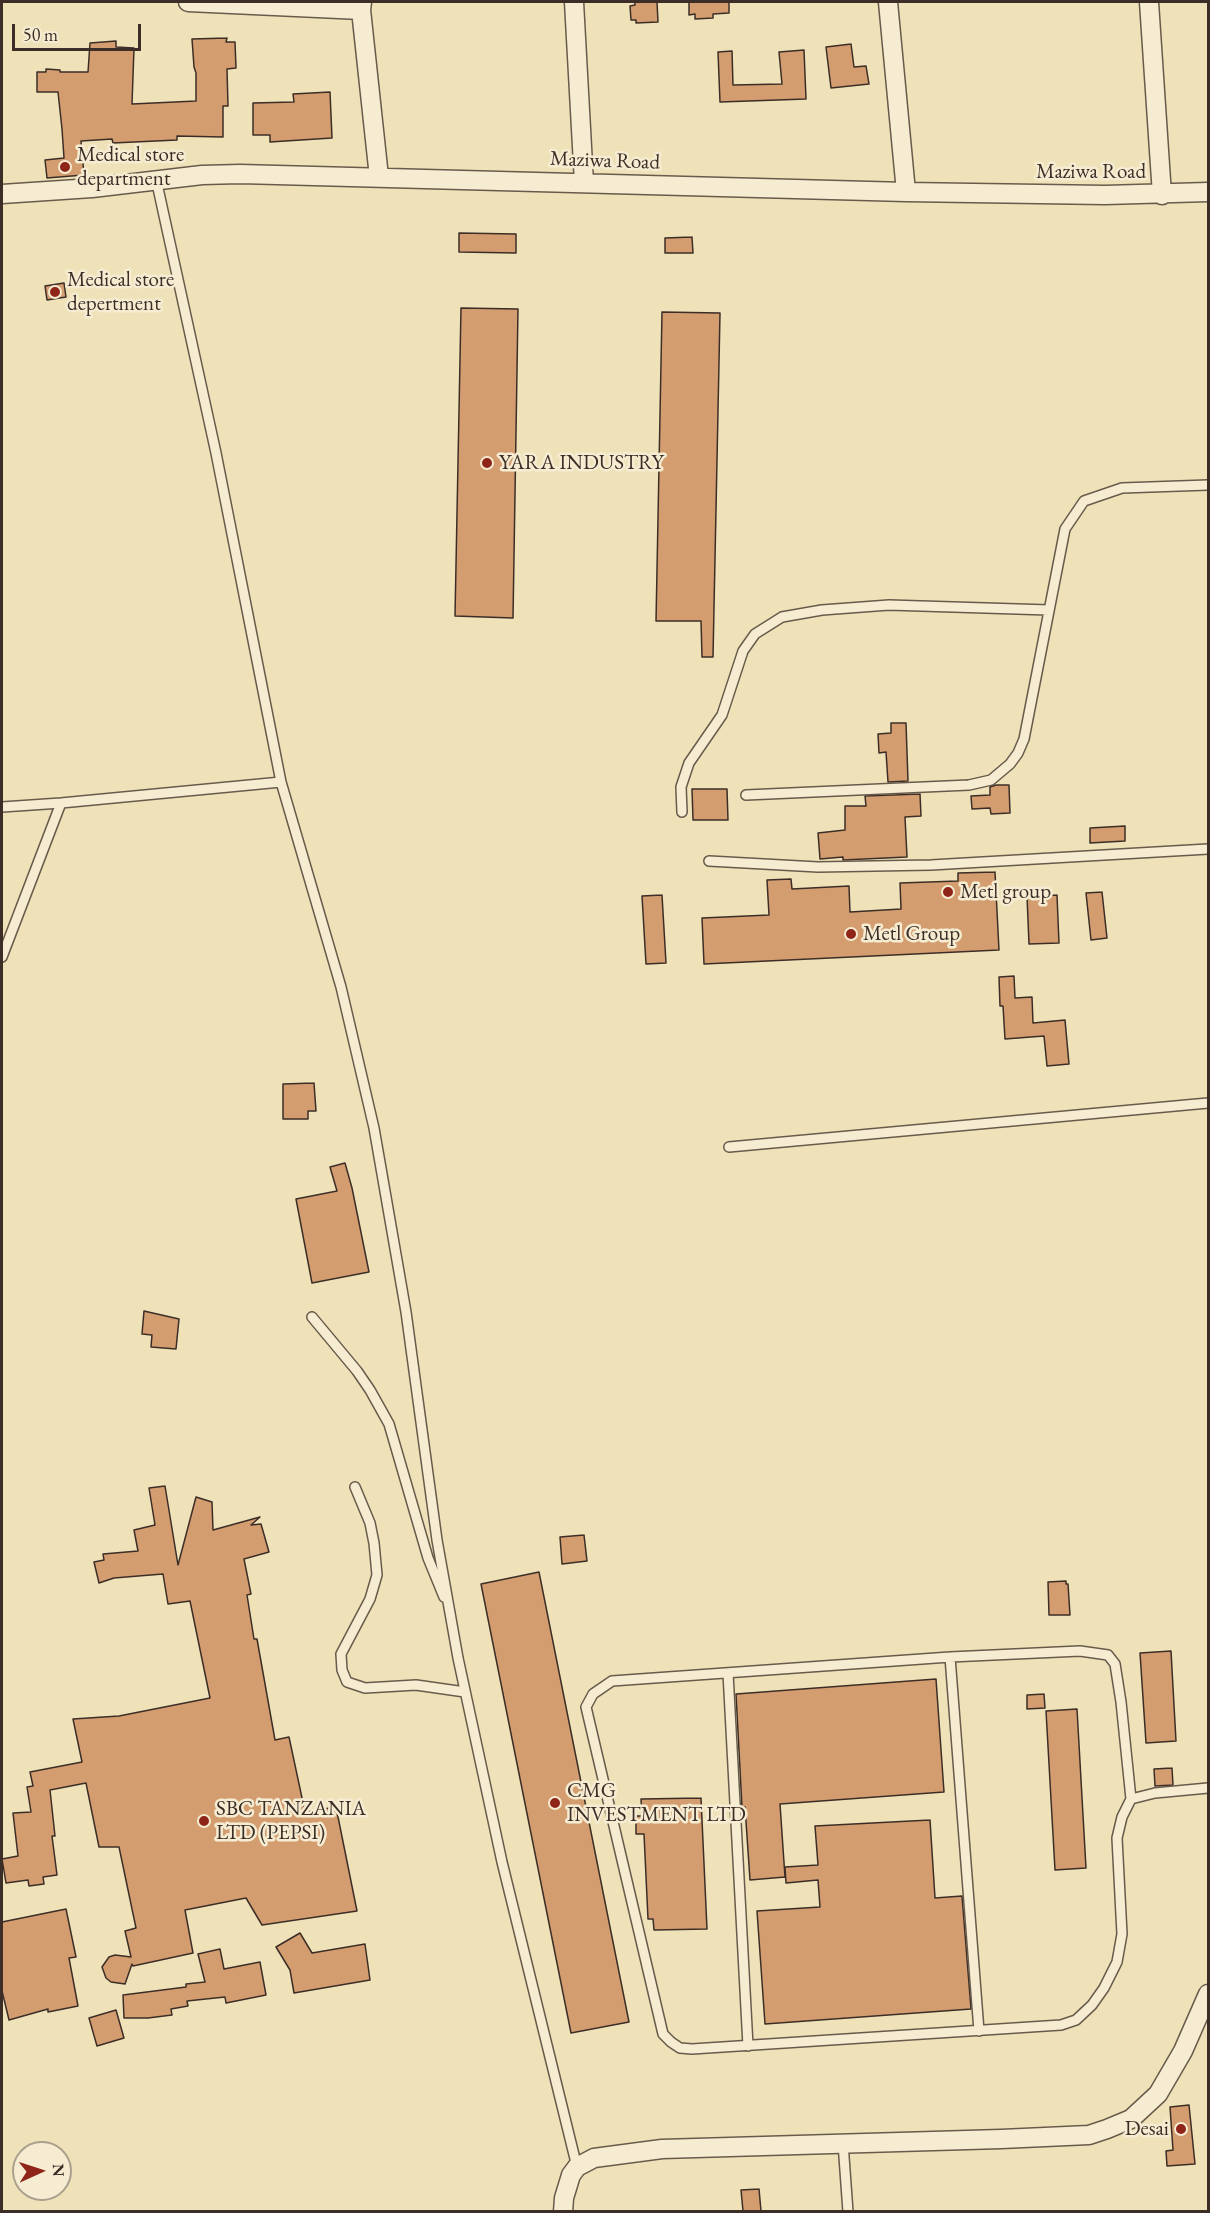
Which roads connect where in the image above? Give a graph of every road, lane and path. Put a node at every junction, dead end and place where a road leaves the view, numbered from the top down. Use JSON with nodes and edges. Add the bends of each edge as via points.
{"nodes":[{"id":1,"x":188,"y":2,"type":"edge"},
{"id":2,"x":574,"y":2,"type":"edge"},
{"id":3,"x":888,"y":2,"type":"edge"},
{"id":4,"x":1149,"y":2,"type":"edge"},
{"id":5,"x":362,"y":6,"type":"edge"},
{"id":6,"x":380,"y":177,"type":"junction"},
{"id":7,"x":156,"y":179,"type":"junction"},
{"id":8,"x":584,"y":183,"type":"junction"},
{"id":9,"x":906,"y":192,"type":"junction"},
{"id":10,"x":1209,"y":192,"type":"edge"},
{"id":11,"x":2,"y":194,"type":"edge"},
{"id":12,"x":1162,"y":195,"type":"junction"},
{"id":13,"x":1209,"y":485,"type":"edge"},
{"id":14,"x":1050,"y":610,"type":"junction"},
{"id":15,"x":281,"y":782,"type":"junction"},
{"id":16,"x":746,"y":795,"type":"dead end"},
{"id":17,"x":61,"y":803,"type":"junction"},
{"id":18,"x":2,"y":807,"type":"edge"},
{"id":19,"x":682,"y":812,"type":"dead end"},
{"id":20,"x":1209,"y":849,"type":"edge"},
{"id":21,"x":709,"y":861,"type":"dead end"},
{"id":22,"x":2,"y":957,"type":"edge"},
{"id":23,"x":1209,"y":1103,"type":"edge"},
{"id":24,"x":729,"y":1147,"type":"dead end"},
{"id":25,"x":312,"y":1317,"type":"dead end"},
{"id":26,"x":356,"y":1487,"type":"dead end"},
{"id":27,"x":449,"y":1610,"type":"junction"},
{"id":28,"x":950,"y":1658,"type":"junction"},
{"id":29,"x":728,"y":1673,"type":"junction"},
{"id":30,"x":465,"y":1692,"type":"junction"},
{"id":31,"x":1209,"y":1788,"type":"edge"},
{"id":32,"x":1131,"y":1799,"type":"junction"},
{"id":33,"x":1209,"y":1994,"type":"edge"},
{"id":34,"x":979,"y":2031,"type":"junction"},
{"id":35,"x":748,"y":2046,"type":"junction"},
{"id":36,"x":843,"y":2143,"type":"junction"},
{"id":37,"x":577,"y":2167,"type":"junction"},
{"id":38,"x":563,"y":2211,"type":"edge"},
{"id":39,"x":848,"y":2211,"type":"edge"}],
"edges":[{"from":1,"to":5,"type":"street"},
{"from":2,"to":8,"type":"street"},
{"from":3,"to":9,"type":"street"},
{"from":4,"to":12,"type":"street"},
{"from":5,"to":6,"type":"street"},
{"from":6,"to":7,"type":"street","name":"Maziwa Road","via":[[240,174]]},
{"from":6,"to":8,"type":"street","name":"Maziwa Road"},
{"from":7,"to":11,"type":"street","name":"Maziwa Road"},
{"from":7,"to":15,"type":"lane","via":[[214,441]]},
{"from":8,"to":9,"type":"street","name":"Maziwa Road"},
{"from":9,"to":12,"type":"street","name":"Maziwa Road"},
{"from":10,"to":12,"type":"street","name":"Maziwa Road"},
{"from":13,"to":14,"type":"lane","via":[[1122,488],[1084,501],[1065,529]]},
{"from":14,"to":16,"type":"lane","via":[[1024,739],[1010,764],[991,780],[969,785]]},
{"from":14,"to":19,"type":"lane","via":[[889,605],[783,617],[755,634],[743,651],[722,715],[689,763],[681,787]]},
{"from":15,"to":17,"type":"lane"},
{"from":15,"to":27,"type":"lane","via":[[341,987],[374,1128],[406,1312]]},
{"from":17,"to":18,"type":"lane"},
{"from":17,"to":22,"type":"lane"},
{"from":20,"to":21,"type":"lane","via":[[931,866],[818,867]]},
{"from":23,"to":24,"type":"lane"},
{"from":25,"to":27,"type":"lane","via":[[357,1371],[389,1424],[428,1558]]},
{"from":26,"to":30,"type":"lane","via":[[370,1523],[377,1575],[367,1607],[341,1654],[347,1682],[365,1688],[416,1685]]},
{"from":27,"to":30,"type":"lane"},
{"from":28,"to":29,"type":"lane"},
{"from":28,"to":32,"type":"lane","via":[[1080,1651],[1108,1655],[1115,1664]]},
{"from":28,"to":34,"type":"lane"},
{"from":29,"to":35,"type":"lane"},
{"from":29,"to":35,"type":"lane","via":[[612,1682],[594,1694],[586,1707],[663,2034],[680,2048]]},
{"from":30,"to":37,"type":"lane","via":[[502,1862]]},
{"from":31,"to":32,"type":"lane"},
{"from":32,"to":34,"type":"lane","via":[[1117,1838],[1122,1934],[1118,1962],[1104,1988],[1076,2020],[1061,2025]]},
{"from":33,"to":36,"type":"street","via":[[1158,2094],[1131,2119],[1114,2127],[1089,2135]]},
{"from":34,"to":35,"type":"lane"},
{"from":36,"to":37,"type":"street","via":[[662,2149],[594,2158]]},
{"from":36,"to":39,"type":"lane"},
{"from":37,"to":38,"type":"street","via":[[567,2186]]}]}
